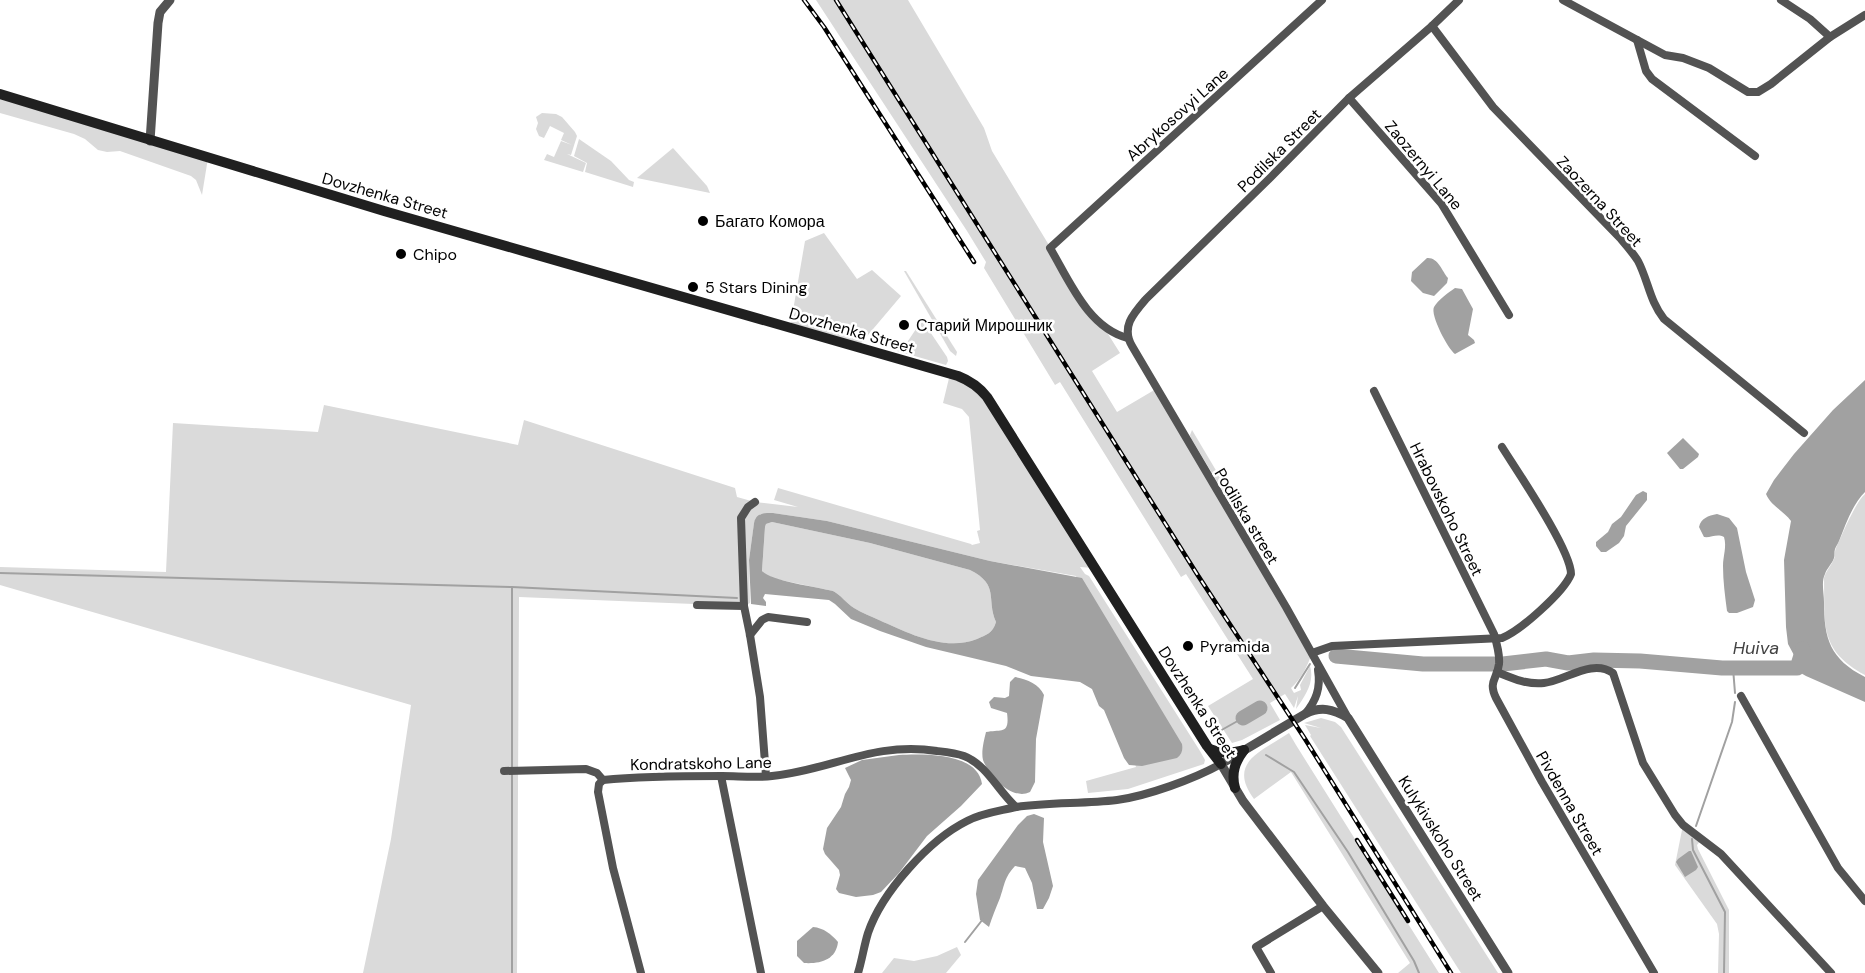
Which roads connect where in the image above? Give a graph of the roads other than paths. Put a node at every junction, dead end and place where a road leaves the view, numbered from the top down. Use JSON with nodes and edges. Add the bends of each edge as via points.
{"nodes":[{"id":1,"x":170,"y":0,"type":"edge"},
{"id":2,"x":1322,"y":0,"type":"edge"},
{"id":3,"x":1459,"y":0,"type":"edge"},
{"id":4,"x":1563,"y":0,"type":"edge"},
{"id":5,"x":1781,"y":0,"type":"edge"},
{"id":6,"x":1865,"y":15,"type":"edge"},
{"id":7,"x":1432,"y":26,"type":"junction"},
{"id":8,"x":1830,"y":37,"type":"junction"},
{"id":9,"x":1637,"y":40,"type":"junction"},
{"id":10,"x":0,"y":94,"type":"edge"},
{"id":11,"x":1349,"y":98,"type":"junction"},
{"id":12,"x":150,"y":141,"type":"junction"},
{"id":13,"x":1755,"y":156,"type":"dead end"},
{"id":14,"x":1509,"y":315,"type":"dead end"},
{"id":15,"x":1128,"y":338,"type":"junction"},
{"id":16,"x":1374,"y":391,"type":"dead end"},
{"id":17,"x":1804,"y":433,"type":"dead end"},
{"id":18,"x":1502,"y":447,"type":"dead end"},
{"id":19,"x":755,"y":502,"type":"dead end"},
{"id":20,"x":697,"y":605,"type":"dead end"},
{"id":21,"x":744,"y":606,"type":"junction"},
{"id":22,"x":807,"y":622,"type":"dead end"},
{"id":23,"x":750,"y":635,"type":"junction"},
{"id":24,"x":1495,"y":639,"type":"junction"},
{"id":25,"x":1314,"y":656,"type":"junction"},
{"id":26,"x":1497,"y":672,"type":"junction"},
{"id":27,"x":1741,"y":696,"type":"dead end"},
{"id":28,"x":1305,"y":714,"type":"junction"},
{"id":29,"x":1348,"y":718,"type":"junction"},
{"id":30,"x":1210,"y":749,"type":"junction"},
{"id":31,"x":1244,"y":750,"type":"junction"},
{"id":32,"x":1221,"y":764,"type":"junction"},
{"id":33,"x":510,"y":771,"type":"dead end"},
{"id":34,"x":721,"y":776,"type":"junction"},
{"id":35,"x":766,"y":776,"type":"junction"},
{"id":36,"x":603,"y":780,"type":"junction"},
{"id":37,"x":1235,"y":788,"type":"junction"},
{"id":38,"x":1016,"y":807,"type":"junction"},
{"id":39,"x":1865,"y":901,"type":"edge"},
{"id":40,"x":1323,"y":906,"type":"junction"},
{"id":41,"x":641,"y":973,"type":"edge"},
{"id":42,"x":761,"y":973,"type":"edge"},
{"id":43,"x":858,"y":973,"type":"edge"},
{"id":44,"x":1271,"y":973,"type":"edge"},
{"id":45,"x":1378,"y":973,"type":"edge"},
{"id":46,"x":1508,"y":973,"type":"edge"},
{"id":47,"x":1654,"y":973,"type":"edge"},
{"id":48,"x":1831,"y":973,"type":"edge"}],
"edges":[{"from":1,"to":12,"type":"street","via":[[160,12],[158,23]]},
{"from":2,"to":15,"type":"street","name":"Abrykosovyi Lane","via":[[1050,248],[1090,312],[1109,331]]},
{"from":3,"to":7,"type":"street"},
{"from":4,"to":9,"type":"street"},
{"from":5,"to":8,"type":"street"},
{"from":6,"to":8,"type":"street"},
{"from":7,"to":11,"type":"street"},
{"from":7,"to":17,"type":"street","name":"Zaozerna Street","via":[[1493,107],[1620,238],[1638,261],[1656,309],[1664,319]]},
{"from":8,"to":9,"type":"street","via":[[1771,84],[1753,93],[1709,68],[1665,55]]},
{"from":9,"to":13,"type":"street","via":[[1652,79]]},
{"from":10,"to":12,"type":"main road","name":"Dovzhenka Street"},
{"from":11,"to":14,"type":"street","name":"Zaozernyi Lane","via":[[1441,202]]},
{"from":11,"to":15,"type":"street","name":"Podilska street","via":[[1140,306],[1128,322]]},
{"from":12,"to":30,"type":"main road","name":"Dovzhenka Street","via":[[970,381],[987,397]]},
{"from":15,"to":25,"type":"street","name":"Podilska street"},
{"from":16,"to":24,"type":"street","name":"Hrabovskoho Street"},
{"from":18,"to":24,"type":"street","via":[[1562,546],[1571,574],[1564,587],[1524,624]]},
{"from":19,"to":21,"type":"street","via":[[741,518]]},
{"from":20,"to":21,"type":"street"},
{"from":21,"to":23,"type":"street"},
{"from":22,"to":23,"type":"street","via":[[766,617]]},
{"from":23,"to":35,"type":"street"},
{"from":24,"to":25,"type":"street","via":[[1332,646]]},
{"from":24,"to":26,"type":"street","name":"Pivdenna Street"},
{"from":25,"to":28,"type":"street","via":[[1319,687]]},
{"from":25,"to":29,"type":"street","name":"Podilska street"},
{"from":26,"to":47,"type":"street","name":"Pivdenna Street","via":[[1492,684],[1496,698]]},
{"from":26,"to":48,"type":"street","via":[[1535,683],[1594,669],[1613,673],[1643,763],[1675,815],[1721,854]]},
{"from":27,"to":39,"type":"street","via":[[1838,868]]},
{"from":28,"to":29,"type":"street","via":[[1328,709]]},
{"from":28,"to":31,"type":"street"},
{"from":29,"to":46,"type":"street","name":"Kulykivskoho Street"},
{"from":30,"to":31,"type":"main road","via":[[1230,753]]},
{"from":30,"to":32,"type":"main road","name":"Dovzhenka Street"},
{"from":31,"to":32,"type":"street"},
{"from":31,"to":37,"type":"main road","via":[[1234,770]]},
{"from":32,"to":37,"type":"street","name":"Dovzhenka Street"},
{"from":32,"to":38,"type":"street","via":[[1137,797]]},
{"from":33,"to":36,"type":"street","via":[[589,770]]},
{"from":34,"to":35,"type":"street","name":"Kondratskoho Lane"},
{"from":34,"to":36,"type":"street","name":"Kondratskoho Lane"},
{"from":34,"to":42,"type":"street"},
{"from":35,"to":38,"type":"street","name":"Kondratskoho Lane","via":[[880,750],[931,750],[978,763]]},
{"from":36,"to":41,"type":"street","via":[[598,792]]},
{"from":37,"to":40,"type":"street","name":"Dovzhenka Street"},
{"from":38,"to":43,"type":"street","via":[[964,822],[915,863],[880,907],[868,933]]},
{"from":40,"to":44,"type":"street","via":[[1256,947]]},
{"from":40,"to":45,"type":"street","name":"Dovzhenka Street"}]}
